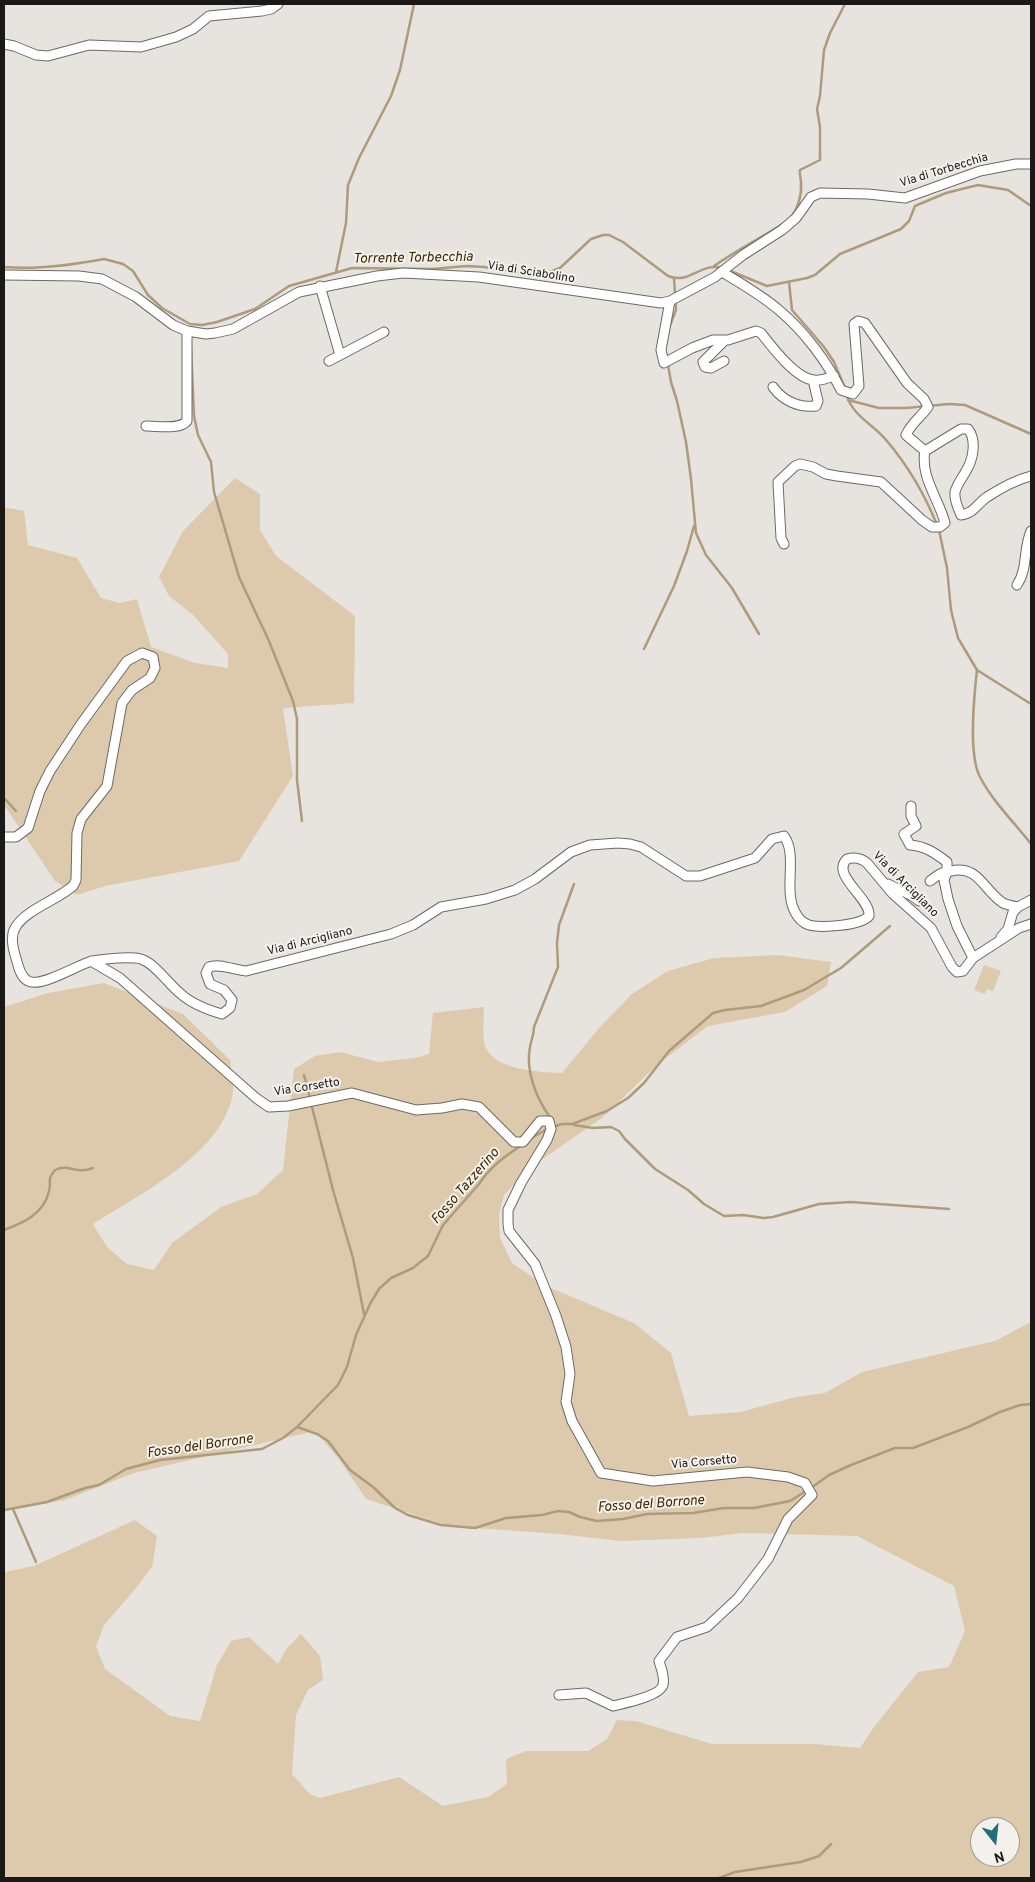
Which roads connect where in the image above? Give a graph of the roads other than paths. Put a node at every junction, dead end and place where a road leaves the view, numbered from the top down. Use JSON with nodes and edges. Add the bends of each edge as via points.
{"nodes":[{"id":1,"x":278,"y":4,"type":"edge"},
{"id":2,"x":4,"y":44,"type":"edge"},
{"id":3,"x":1031,"y":164,"type":"edge"},
{"id":4,"x":835,"y":193,"type":"joint"},
{"id":5,"x":722,"y":272,"type":"junction"},
{"id":6,"x":4,"y":275,"type":"edge"},
{"id":7,"x":320,"y":286,"type":"junction"},
{"id":8,"x":670,"y":301,"type":"junction"},
{"id":9,"x":187,"y":331,"type":"junction"},
{"id":10,"x":384,"y":332,"type":"dead end"},
{"id":11,"x":725,"y":340,"type":"junction"},
{"id":12,"x":340,"y":355,"type":"junction"},
{"id":13,"x":329,"y":361,"type":"dead end"},
{"id":14,"x":724,"y":362,"type":"dead end"},
{"id":15,"x":834,"y":376,"type":"junction"},
{"id":16,"x":813,"y":380,"type":"junction"},
{"id":17,"x":773,"y":387,"type":"dead end"},
{"id":18,"x":146,"y":426,"type":"dead end"},
{"id":19,"x":926,"y":451,"type":"junction"},
{"id":20,"x":1031,"y":476,"type":"edge"},
{"id":21,"x":1031,"y":532,"type":"edge"},
{"id":22,"x":784,"y":544,"type":"dead end"},
{"id":23,"x":1017,"y":585,"type":"dead end"},
{"id":24,"x":911,"y":806,"type":"dead end"},
{"id":25,"x":4,"y":837,"type":"edge"},
{"id":26,"x":947,"y":872,"type":"junction"},
{"id":27,"x":882,"y":880,"type":"junction"},
{"id":28,"x":930,"y":881,"type":"dead end"},
{"id":29,"x":1031,"y":900,"type":"edge"},
{"id":30,"x":920,"y":901,"type":"dead end"},
{"id":31,"x":1018,"y":907,"type":"junction"},
{"id":32,"x":1031,"y":924,"type":"edge"},
{"id":33,"x":997,"y":944,"type":"junction"},
{"id":34,"x":973,"y":958,"type":"junction"},
{"id":35,"x":90,"y":961,"type":"junction"},
{"id":36,"x":559,"y":1695,"type":"dead end"}],
"edges":[{"from":1,"to":2,"type":"street","via":[[262,11],[208,16],[193,30],[140,47],[89,45],[48,56]]},
{"from":3,"to":4,"type":"street","name":"Via di Torbecchia","via":[[980,172],[905,198]]},
{"from":4,"to":5,"type":"street","name":"Via di Sciabolino","via":[[810,197],[791,223]]},
{"from":5,"to":8,"type":"street","name":"Via di Sciabolino"},
{"from":5,"to":15,"type":"street","via":[[780,310]]},
{"from":6,"to":9,"type":"street","name":"Via di Sciabolino","via":[[102,279]]},
{"from":7,"to":8,"type":"street","name":"Via di Sciabolino","via":[[386,275],[425,273],[478,277],[654,303]]},
{"from":7,"to":9,"type":"street","name":"Via di Sciabolino","via":[[294,293],[224,332]]},
{"from":7,"to":12,"type":"street"},
{"from":8,"to":11,"type":"street","via":[[661,350],[664,363],[708,342]]},
{"from":9,"to":18,"type":"street","via":[[187,422],[182,426]]},
{"from":10,"to":12,"type":"street"},
{"from":11,"to":14,"type":"street","via":[[703,362],[705,367],[711,368]]},
{"from":11,"to":16,"type":"street","via":[[758,332],[783,360]]},
{"from":12,"to":13,"type":"street"},
{"from":15,"to":16,"type":"street"},
{"from":15,"to":19,"type":"street","via":[[841,390],[853,394],[859,386],[854,324],[858,320],[865,323],[907,383],[924,399],[928,408],[911,424],[906,435]]},
{"from":16,"to":17,"type":"street","via":[[818,401],[816,406],[785,400]]},
{"from":19,"to":20,"type":"street","via":[[962,429],[968,429],[971,434],[970,464],[955,492],[961,515],[969,514],[986,498],[1015,481]]},
{"from":19,"to":22,"type":"street","via":[[928,481],[945,523],[940,527],[922,520],[881,482],[826,474],[800,464],[778,482]]},
{"from":21,"to":23,"type":"street","via":[[1023,574]]},
{"from":24,"to":26,"type":"street","via":[[916,826],[904,834],[906,839],[910,845],[934,852],[947,862]]},
{"from":25,"to":35,"type":"street","name":"Via di Arcigliano","via":[[16,837],[28,828],[50,771],[127,661],[142,653],[153,657],[155,668],[150,678],[132,690],[122,703],[107,786],[81,820],[73,886],[24,918],[13,936],[18,966],[26,980],[33,983]]},
{"from":26,"to":28,"type":"street"},
{"from":26,"to":31,"type":"street","via":[[967,871],[981,880],[1004,904]]},
{"from":26,"to":34,"type":"street","name":"Via di Arcigliano","via":[[944,880],[949,903]]},
{"from":27,"to":30,"type":"street"},
{"from":27,"to":34,"type":"street","name":"Via di Arcigliano","via":[[931,928],[955,971],[963,971]]},
{"from":27,"to":35,"type":"street","name":"Via di Arcigliano","via":[[865,861],[847,859],[842,865],[843,873],[868,906],[869,916],[858,923],[814,926],[800,920],[794,910],[790,891],[789,846],[784,836],[772,838],[755,858],[700,876],[686,876],[630,844],[580,847],[515,890],[441,907],[392,934],[246,971],[221,965],[209,967],[206,974],[210,984],[224,990],[232,1000],[230,1008],[222,1014],[204,1009],[181,995],[162,974],[142,959]]},
{"from":29,"to":31,"type":"street"},
{"from":31,"to":33,"type":"street"},
{"from":32,"to":33,"type":"street","via":[[1019,928]]},
{"from":33,"to":34,"type":"street"},
{"from":35,"to":36,"type":"street","name":"Via Corsetto","via":[[120,978],[269,1107],[352,1093],[416,1110],[462,1104],[479,1108],[514,1142],[523,1142],[540,1120],[549,1121],[548,1140],[521,1182],[508,1210],[509,1231],[535,1264],[556,1316],[570,1374],[566,1402],[572,1421],[601,1473],[653,1481],[747,1472],[788,1476],[805,1483],[809,1489],[812,1495],[788,1520],[768,1559],[738,1598],[707,1628],[678,1637],[659,1661],[663,1685],[658,1692],[613,1706],[586,1693]]}]}
